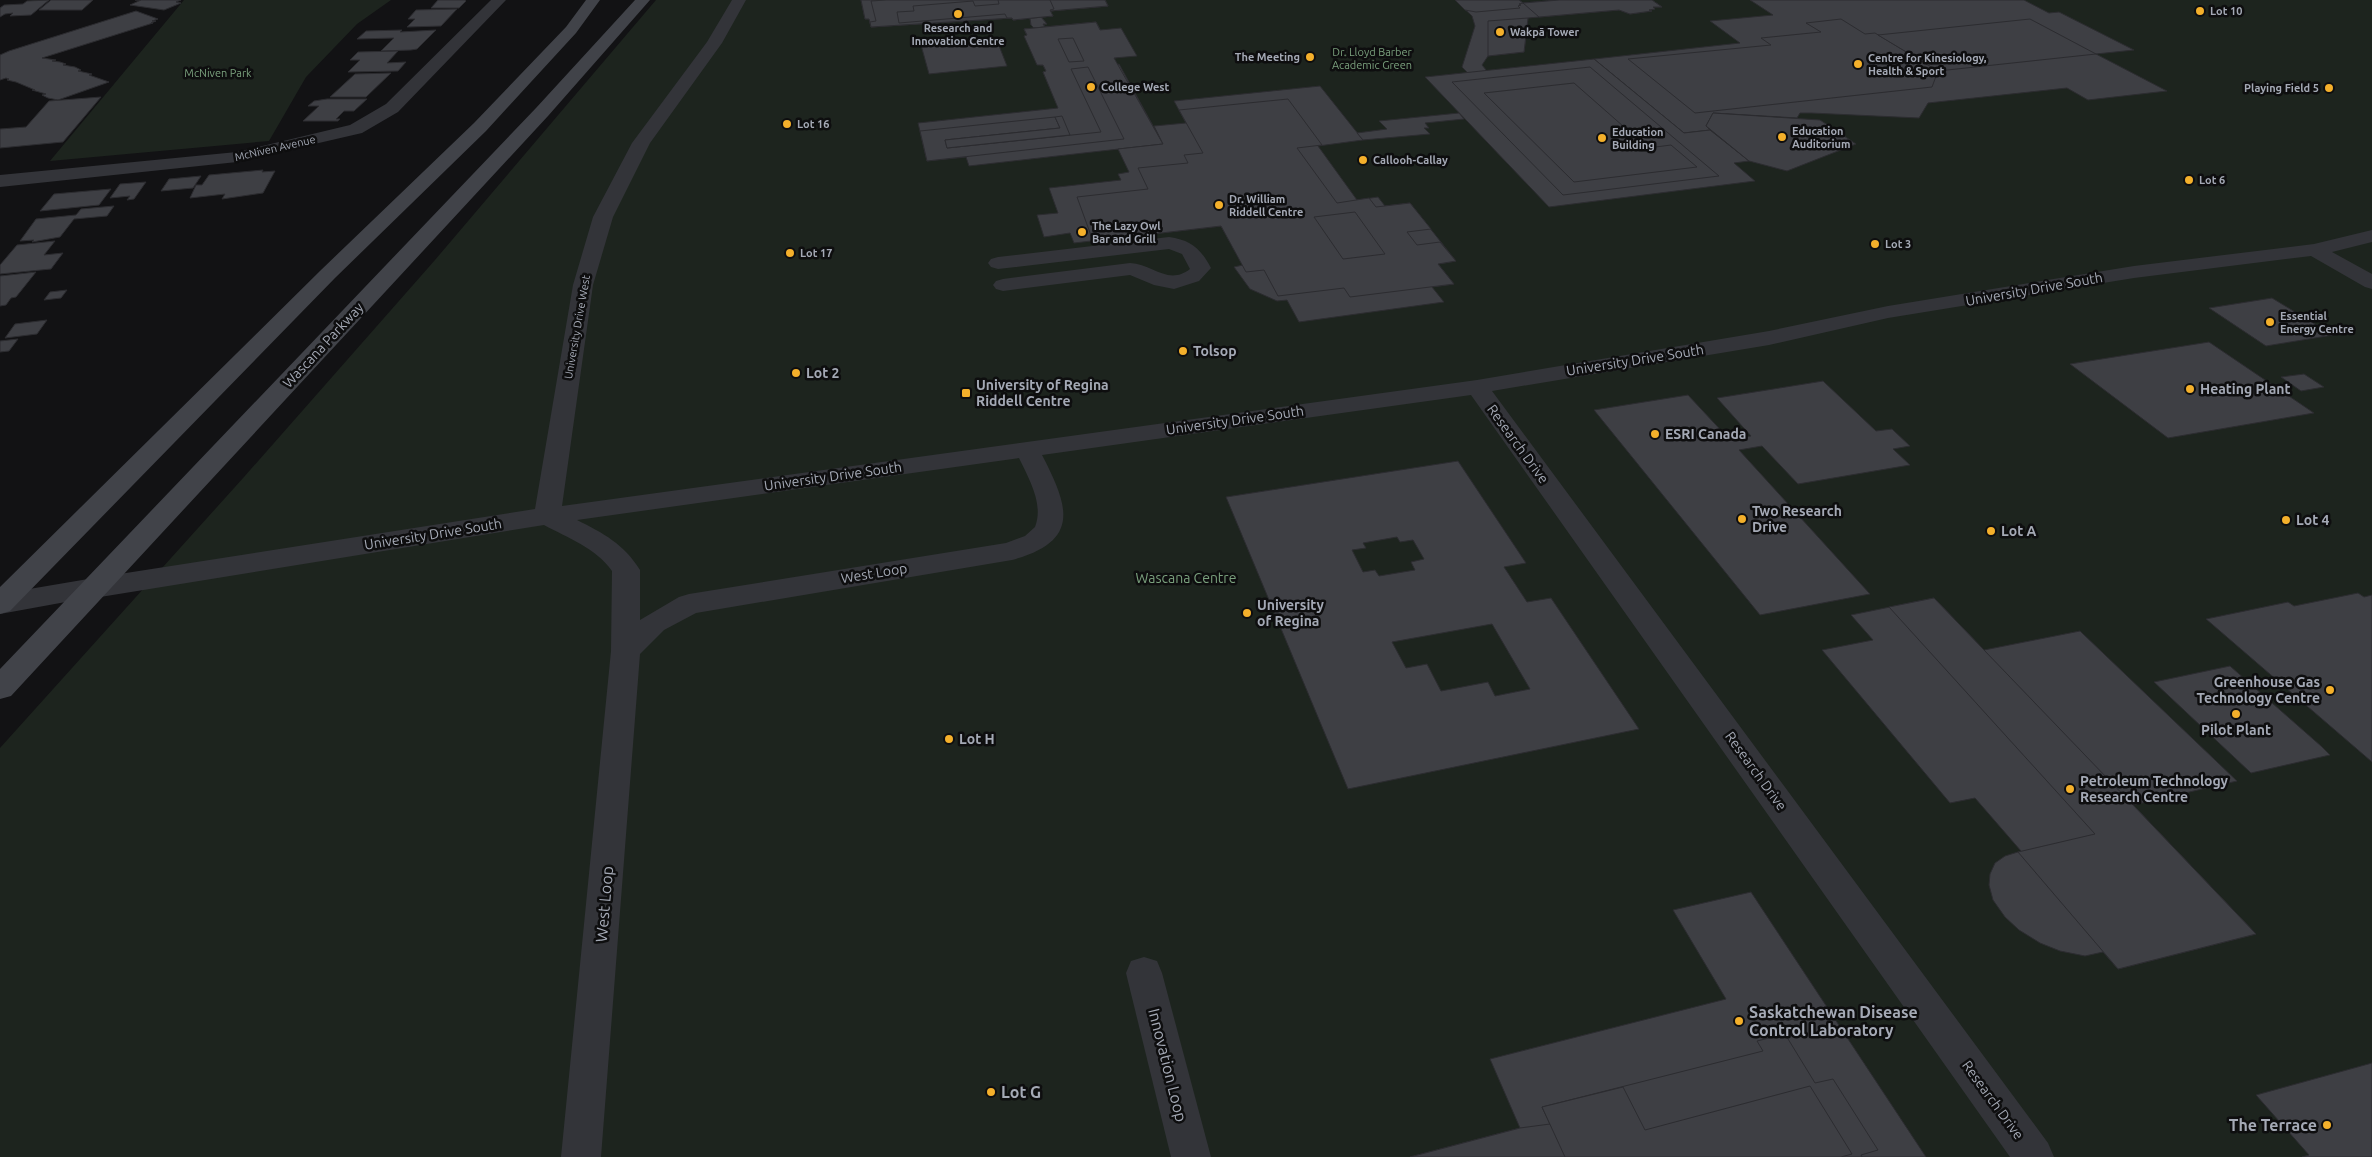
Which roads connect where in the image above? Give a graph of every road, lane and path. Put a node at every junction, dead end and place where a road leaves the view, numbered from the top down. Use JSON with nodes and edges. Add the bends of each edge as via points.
{"nodes":[{"id":1,"x":499,"y":0,"type":"edge"},
{"id":2,"x":593,"y":0,"type":"edge"},
{"id":3,"x":643,"y":0,"type":"edge"},
{"id":4,"x":739,"y":0,"type":"edge"},
{"id":5,"x":4,"y":185,"type":"edge"},
{"id":6,"x":2372,"y":236,"type":"edge"},
{"id":7,"x":2314,"y":250,"type":"junction"},
{"id":8,"x":998,"y":263,"type":"dead end"},
{"id":9,"x":2372,"y":283,"type":"edge"},
{"id":10,"x":1003,"y":285,"type":"dead end"},
{"id":11,"x":1477,"y":387,"type":"junction"},
{"id":12,"x":1027,"y":448,"type":"junction"},
{"id":13,"x":547,"y":516,"type":"junction"},
{"id":14,"x":94,"y":588,"type":"junction"},
{"id":15,"x":0,"y":604,"type":"edge"},
{"id":16,"x":626,"y":652,"type":"junction"},
{"id":17,"x":0,"y":688,"type":"edge"},
{"id":18,"x":1144,"y":973,"type":"dead end"},
{"id":19,"x":581,"y":1157,"type":"edge"},
{"id":20,"x":1191,"y":1157,"type":"edge"},
{"id":21,"x":2034,"y":1157,"type":"edge"}],
"edges":[{"from":1,"to":5,"type":"street","name":"McNiven Avenue","via":[[392,108],[356,129],[237,157]]},
{"from":2,"to":15,"type":"main road","via":[[571,30],[480,127],[328,274]]},
{"from":3,"to":14,"type":"main road","name":"Wascana Parkway","via":[[542,112]]},
{"from":4,"to":13,"type":"street","name":"University Drive West","via":[[714,43],[641,143],[603,216],[583,285]]},
{"from":6,"to":7,"type":"street","name":"University Drive South"},
{"from":7,"to":9,"type":"street"},
{"from":7,"to":11,"type":"street","name":"University Drive South","via":[[2134,272],[1888,312],[1769,338]]},
{"from":8,"to":10,"type":"street","via":[[1169,242],[1192,250],[1201,268],[1191,279],[1177,282],[1163,282],[1139,269],[1130,269]]},
{"from":11,"to":12,"type":"street","name":"University Drive South"},
{"from":11,"to":21,"type":"street","name":"Research Drive"},
{"from":12,"to":13,"type":"street","name":"University Drive South"},
{"from":12,"to":16,"type":"street","name":"West Loop","via":[[1050,499],[1052,513],[1050,526],[1038,540],[1012,551],[689,604],[654,622]]},
{"from":13,"to":14,"type":"street","name":"University Drive South"},
{"from":13,"to":16,"type":"street","name":"West Loop","via":[[598,542],[615,555],[626,570]]},
{"from":14,"to":15,"type":"street","name":"University Drive South"},
{"from":14,"to":17,"type":"main road","name":"Wascana Parkway"},
{"from":16,"to":19,"type":"street","name":"West Loop"},
{"from":18,"to":20,"type":"street","name":"Innovation Loop"}]}
